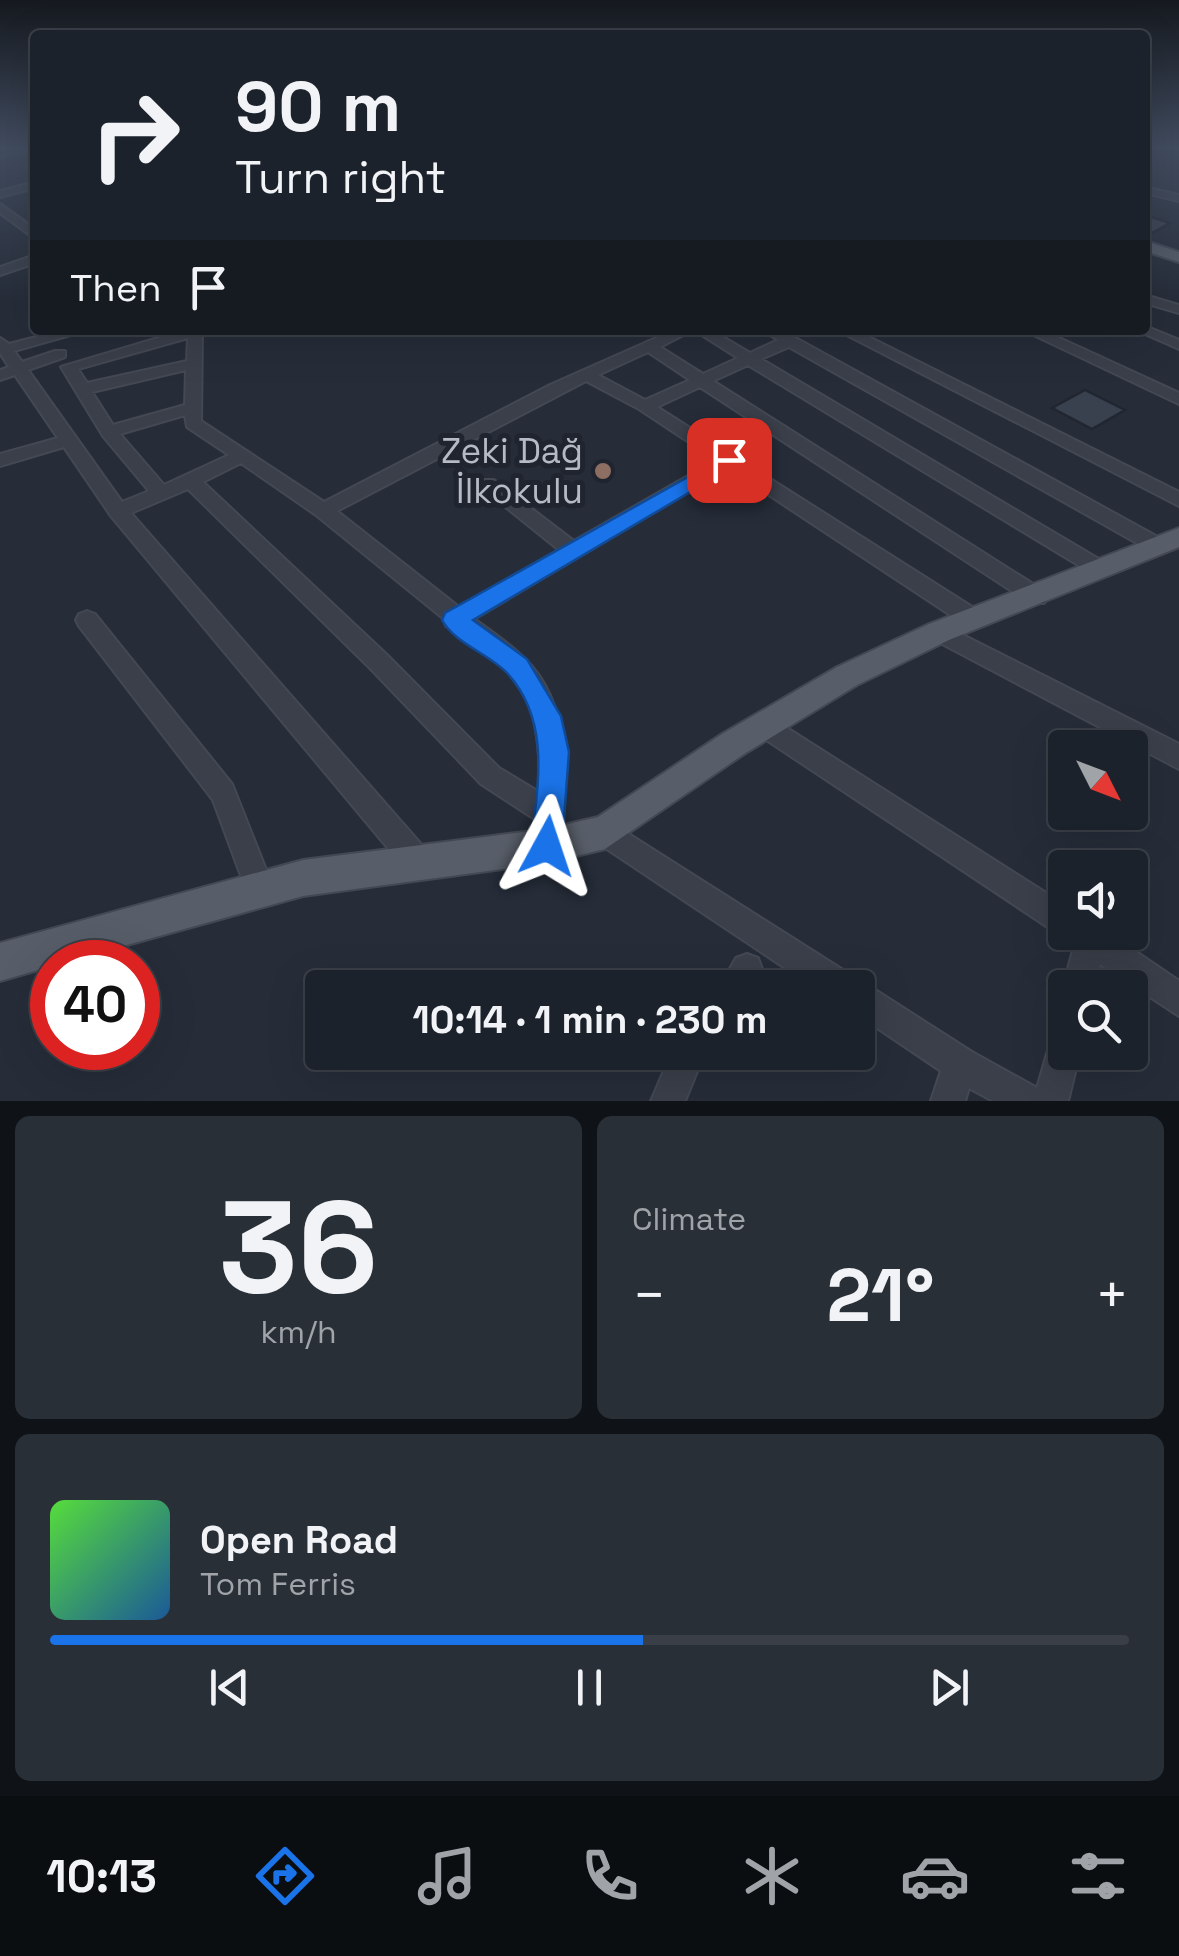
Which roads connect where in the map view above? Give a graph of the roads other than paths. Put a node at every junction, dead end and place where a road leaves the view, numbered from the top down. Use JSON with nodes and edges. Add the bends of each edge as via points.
{"nodes":[{"id":1,"x":0,"y":208,"type":"edge"},
{"id":2,"x":30,"y":215,"type":"edge"},
{"id":3,"x":14,"y":220,"type":"junction"},
{"id":4,"x":30,"y":231,"type":"edge"},
{"id":5,"x":1150,"y":245,"type":"edge"},
{"id":6,"x":1179,"y":254,"type":"edge"},
{"id":7,"x":30,"y":261,"type":"edge"},
{"id":8,"x":0,"y":271,"type":"edge"},
{"id":9,"x":1150,"y":300,"type":"edge"},
{"id":10,"x":1177,"y":307,"type":"edge"},
{"id":11,"x":1150,"y":333,"type":"edge"},
{"id":12,"x":61,"y":335,"type":"edge"},
{"id":13,"x":176,"y":335,"type":"edge"},
{"id":14,"x":194,"y":335,"type":"edge"},
{"id":15,"x":674,"y":335,"type":"edge"},
{"id":16,"x":709,"y":335,"type":"edge"},
{"id":17,"x":779,"y":335,"type":"edge"},
{"id":18,"x":854,"y":335,"type":"edge"},
{"id":19,"x":1041,"y":335,"type":"edge"},
{"id":20,"x":50,"y":338,"type":"junction"},
{"id":21,"x":789,"y":341,"type":"junction"},
{"id":22,"x":1179,"y":345,"type":"edge"},
{"id":23,"x":2,"y":346,"type":"edge"},
{"id":24,"x":648,"y":346,"type":"junction"},
{"id":25,"x":750,"y":359,"type":"junction"},
{"id":26,"x":65,"y":360,"type":"junction"},
{"id":27,"x":194,"y":364,"type":"junction"},
{"id":28,"x":9,"y":372,"type":"edge"},
{"id":29,"x":586,"y":374,"type":"junction"},
{"id":30,"x":705,"y":378,"type":"junction"},
{"id":31,"x":83,"y":390,"type":"junction"},
{"id":32,"x":1179,"y":399,"type":"edge"},
{"id":33,"x":645,"y":406,"type":"junction"},
{"id":34,"x":190,"y":408,"type":"junction"},
{"id":35,"x":109,"y":432,"type":"junction"},
{"id":36,"x":66,"y":441,"type":"junction"},
{"id":37,"x":240,"y":456,"type":"junction"},
{"id":38,"x":0,"y":460,"type":"edge"},
{"id":39,"x":729,"y":460,"type":"junction"},
{"id":40,"x":191,"y":482,"type":"junction"},
{"id":41,"x":488,"y":484,"type":"dead end"},
{"id":42,"x":161,"y":493,"type":"junction"},
{"id":43,"x":1179,"y":500,"type":"edge"},
{"id":44,"x":323,"y":510,"type":"junction"},
{"id":45,"x":118,"y":511,"type":"junction"},
{"id":46,"x":1169,"y":542,"type":"edge"},
{"id":47,"x":570,"y":549,"type":"junction"},
{"id":48,"x":1100,"y":570,"type":"junction"},
{"id":49,"x":1037,"y":597,"type":"junction"},
{"id":50,"x":972,"y":618,"type":"junction"},
{"id":51,"x":86,"y":620,"type":"dead end"},
{"id":52,"x":454,"y":620,"type":"junction"},
{"id":53,"x":939,"y":632,"type":"junction"},
{"id":54,"x":765,"y":725,"type":"junction"},
{"id":55,"x":1179,"y":757,"type":"edge"},
{"id":56,"x":548,"y":830,"type":"junction"},
{"id":57,"x":605,"y":832,"type":"junction"},
{"id":58,"x":417,"y":862,"type":"junction"},
{"id":59,"x":260,"y":890,"type":"junction"},
{"id":60,"x":1048,"y":911,"type":"edge"},
{"id":61,"x":1107,"y":950,"type":"edge"},
{"id":62,"x":0,"y":962,"type":"edge"},
{"id":63,"x":816,"y":970,"type":"edge"},
{"id":64,"x":1179,"y":1000,"type":"edge"},
{"id":65,"x":875,"y":1008,"type":"edge"},
{"id":66,"x":960,"y":1064,"type":"junction"},
{"id":67,"x":682,"y":1070,"type":"edge"},
{"id":68,"x":1059,"y":1070,"type":"edge"},
{"id":69,"x":668,"y":1101,"type":"edge"},
{"id":70,"x":948,"y":1101,"type":"edge"},
{"id":71,"x":1028,"y":1101,"type":"edge"},
{"id":72,"x":1051,"y":1101,"type":"edge"}],
"edges":[{"from":1,"to":3,"type":"street"},
{"from":2,"to":3,"type":"street"},
{"from":3,"to":4,"type":"street"},
{"from":5,"to":6,"type":"main road"},
{"from":7,"to":8,"type":"street"},
{"from":9,"to":10,"type":"street"},
{"from":11,"to":22,"type":"street"},
{"from":12,"to":20,"type":"street"},
{"from":13,"to":26,"type":"street"},
{"from":14,"to":27,"type":"street"},
{"from":15,"to":24,"type":"street"},
{"from":16,"to":25,"type":"street"},
{"from":17,"to":21,"type":"street"},
{"from":18,"to":43,"type":"street"},
{"from":19,"to":32,"type":"street"},
{"from":20,"to":23,"type":"street"},
{"from":20,"to":26,"type":"street"},
{"from":21,"to":25,"type":"street"},
{"from":21,"to":46,"type":"street"},
{"from":23,"to":28,"type":"street"},
{"from":24,"to":29,"type":"street"},
{"from":24,"to":30,"type":"street"},
{"from":25,"to":30,"type":"street"},
{"from":25,"to":48,"type":"street"},
{"from":26,"to":28,"type":"street"},
{"from":26,"to":31,"type":"street"},
{"from":27,"to":31,"type":"street"},
{"from":27,"to":34,"type":"street"},
{"from":28,"to":36,"type":"street"},
{"from":29,"to":33,"type":"street"},
{"from":29,"to":44,"type":"street"},
{"from":30,"to":33,"type":"street"},
{"from":30,"to":49,"type":"street"},
{"from":31,"to":35,"type":"street"},
{"from":33,"to":39,"type":"street"},
{"from":34,"to":35,"type":"street"},
{"from":34,"to":37,"type":"street","via":[[194,423]]},
{"from":35,"to":42,"type":"street"},
{"from":36,"to":38,"type":"street"},
{"from":36,"to":45,"type":"street"},
{"from":37,"to":40,"type":"street"},
{"from":37,"to":44,"type":"street"},
{"from":39,"to":47,"type":"street"},
{"from":39,"to":50,"type":"street"},
{"from":40,"to":42,"type":"street"},
{"from":40,"to":56,"type":"street"},
{"from":41,"to":47,"type":"street"},
{"from":42,"to":45,"type":"street"},
{"from":44,"to":52,"type":"street"},
{"from":45,"to":58,"type":"street"},
{"from":46,"to":48,"type":"main road"},
{"from":47,"to":52,"type":"street"},
{"from":48,"to":49,"type":"main road"},
{"from":49,"to":50,"type":"main road"},
{"from":50,"to":53,"type":"main road"},
{"from":51,"to":59,"type":"street","via":[[223,793]]},
{"from":52,"to":56,"type":"street","via":[[518,666],[547,716],[555,752]]},
{"from":53,"to":54,"type":"main road"},
{"from":53,"to":55,"type":"street"},
{"from":54,"to":57,"type":"main road"},
{"from":54,"to":60,"type":"street"},
{"from":56,"to":57,"type":"main road"},
{"from":56,"to":58,"type":"main road"},
{"from":57,"to":63,"type":"street"},
{"from":58,"to":59,"type":"main road"},
{"from":59,"to":62,"type":"main road"},
{"from":61,"to":64,"type":"street"},
{"from":65,"to":66,"type":"street"},
{"from":66,"to":70,"type":"street"},
{"from":66,"to":71,"type":"street"},
{"from":67,"to":69,"type":"street"},
{"from":68,"to":72,"type":"street"}]}
